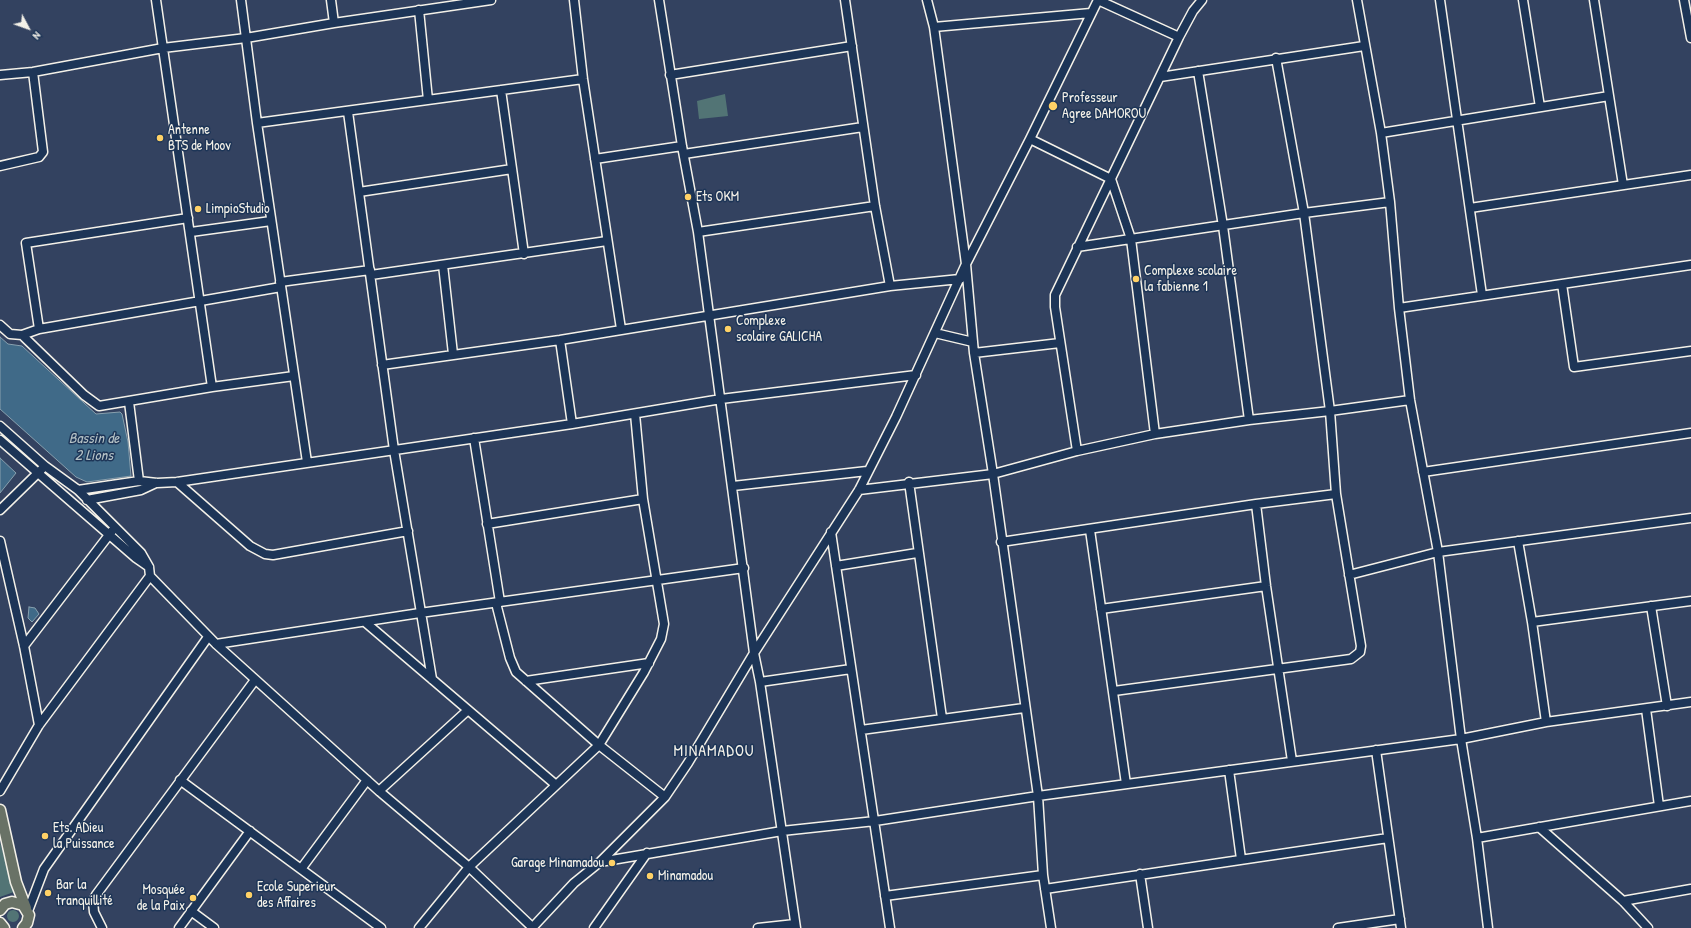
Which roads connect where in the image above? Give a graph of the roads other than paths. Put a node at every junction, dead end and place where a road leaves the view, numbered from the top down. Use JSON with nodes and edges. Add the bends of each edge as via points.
{"nodes":[{"id":1,"x":156,"y":0,"type":"edge"},
{"id":2,"x":241,"y":0,"type":"edge"},
{"id":3,"x":331,"y":0,"type":"edge"},
{"id":4,"x":490,"y":0,"type":"edge"},
{"id":5,"x":574,"y":0,"type":"edge"},
{"id":6,"x":659,"y":0,"type":"edge"},
{"id":7,"x":845,"y":0,"type":"edge"},
{"id":8,"x":927,"y":0,"type":"edge"},
{"id":9,"x":1098,"y":0,"type":"edge"},
{"id":10,"x":1202,"y":0,"type":"edge"},
{"id":11,"x":1357,"y":0,"type":"edge"},
{"id":12,"x":1440,"y":0,"type":"edge"},
{"id":13,"x":1523,"y":0,"type":"edge"},
{"id":14,"x":1594,"y":0,"type":"edge"},
{"id":15,"x":1684,"y":0,"type":"edge"},
{"id":16,"x":419,"y":10,"type":"junction"},
{"id":17,"x":1091,"y":13,"type":"junction"},
{"id":18,"x":334,"y":23,"type":"junction"},
{"id":19,"x":934,"y":27,"type":"junction"},
{"id":20,"x":1179,"y":37,"type":"junction"},
{"id":21,"x":246,"y":38,"type":"junction"},
{"id":22,"x":1691,"y":38,"type":"edge"},
{"id":23,"x":852,"y":46,"type":"junction"},
{"id":24,"x":1364,"y":46,"type":"junction"},
{"id":25,"x":163,"y":48,"type":"junction"},
{"id":26,"x":1276,"y":58,"type":"junction"},
{"id":27,"x":1198,"y":71,"type":"junction"},
{"id":28,"x":33,"y":72,"type":"junction"},
{"id":29,"x":0,"y":75,"type":"edge"},
{"id":30,"x":670,"y":75,"type":"junction"},
{"id":31,"x":1160,"y":76,"type":"junction"},
{"id":32,"x":583,"y":79,"type":"junction"},
{"id":33,"x":501,"y":90,"type":"junction"},
{"id":34,"x":1609,"y":96,"type":"junction"},
{"id":35,"x":428,"y":100,"type":"junction"},
{"id":36,"x":1540,"y":107,"type":"junction"},
{"id":37,"x":348,"y":112,"type":"junction"},
{"id":38,"x":1458,"y":119,"type":"junction"},
{"id":39,"x":256,"y":123,"type":"junction"},
{"id":40,"x":863,"y":127,"type":"junction"},
{"id":41,"x":1381,"y":133,"type":"junction"},
{"id":42,"x":1030,"y":139,"type":"junction"},
{"id":43,"x":683,"y":150,"type":"junction"},
{"id":44,"x":595,"y":159,"type":"junction"},
{"id":45,"x":0,"y":166,"type":"edge"},
{"id":46,"x":512,"y":170,"type":"junction"},
{"id":47,"x":1691,"y":175,"type":"edge"},
{"id":48,"x":1111,"y":179,"type":"junction"},
{"id":49,"x":1623,"y":185,"type":"junction"},
{"id":50,"x":359,"y":192,"type":"junction"},
{"id":51,"x":1390,"y":202,"type":"junction"},
{"id":52,"x":875,"y":206,"type":"junction"},
{"id":53,"x":1470,"y":208,"type":"junction"},
{"id":54,"x":1304,"y":213,"type":"junction"},
{"id":55,"x":188,"y":218,"type":"junction"},
{"id":56,"x":271,"y":221,"type":"junction"},
{"id":57,"x":1223,"y":226,"type":"junction"},
{"id":58,"x":191,"y":232,"type":"junction"},
{"id":59,"x":698,"y":232,"type":"junction"},
{"id":60,"x":1131,"y":239,"type":"junction"},
{"id":61,"x":607,"y":241,"type":"junction"},
{"id":62,"x":1077,"y":248,"type":"junction"},
{"id":63,"x":524,"y":254,"type":"junction"},
{"id":64,"x":966,"y":264,"type":"junction"},
{"id":65,"x":443,"y":265,"type":"junction"},
{"id":66,"x":1691,"y":265,"type":"edge"},
{"id":67,"x":370,"y":272,"type":"junction"},
{"id":68,"x":960,"y":279,"type":"junction"},
{"id":69,"x":1562,"y":284,"type":"junction"},
{"id":70,"x":281,"y":285,"type":"junction"},
{"id":71,"x":890,"y":286,"type":"junction"},
{"id":72,"x":1482,"y":294,"type":"junction"},
{"id":73,"x":201,"y":301,"type":"junction"},
{"id":74,"x":1399,"y":308,"type":"junction"},
{"id":75,"x":710,"y":316,"type":"junction"},
{"id":76,"x":0,"y":325,"type":"edge"},
{"id":77,"x":40,"y":329,"type":"junction"},
{"id":78,"x":621,"y":329,"type":"junction"},
{"id":79,"x":935,"y":333,"type":"junction"},
{"id":80,"x":22,"y":335,"type":"junction"},
{"id":81,"x":560,"y":340,"type":"junction"},
{"id":82,"x":973,"y":342,"type":"junction"},
{"id":83,"x":1060,"y":343,"type":"junction"},
{"id":84,"x":1691,"y":351,"type":"edge"},
{"id":85,"x":974,"y":353,"type":"junction"},
{"id":86,"x":452,"y":354,"type":"junction"},
{"id":87,"x":382,"y":365,"type":"junction"},
{"id":88,"x":916,"y":375,"type":"junction"},
{"id":89,"x":294,"y":376,"type":"junction"},
{"id":90,"x":212,"y":387,"type":"junction"},
{"id":91,"x":721,"y":399,"type":"junction"},
{"id":92,"x":1410,"y":400,"type":"junction"},
{"id":93,"x":129,"y":402,"type":"junction"},
{"id":94,"x":1330,"y":412,"type":"junction"},
{"id":95,"x":635,"y":414,"type":"junction"},
{"id":96,"x":1249,"y":420,"type":"junction"},
{"id":97,"x":572,"y":424,"type":"junction"},
{"id":98,"x":0,"y":426,"type":"edge"},
{"id":99,"x":1691,"y":433,"type":"edge"},
{"id":100,"x":1155,"y":434,"type":"junction"},
{"id":101,"x":474,"y":438,"type":"junction"},
{"id":102,"x":0,"y":440,"type":"edge"},
{"id":103,"x":394,"y":450,"type":"junction"},
{"id":104,"x":1077,"y":451,"type":"junction"},
{"id":105,"x":307,"y":462,"type":"junction"},
{"id":106,"x":45,"y":466,"type":"junction"},
{"id":107,"x":867,"y":471,"type":"junction"},
{"id":108,"x":1423,"y":472,"type":"junction"},
{"id":109,"x":39,"y":474,"type":"junction"},
{"id":110,"x":993,"y":474,"type":"junction"},
{"id":111,"x":139,"y":481,"type":"junction"},
{"id":112,"x":177,"y":482,"type":"junction"},
{"id":113,"x":909,"y":482,"type":"junction"},
{"id":114,"x":157,"y":483,"type":"junction"},
{"id":115,"x":733,"y":486,"type":"junction"},
{"id":116,"x":78,"y":490,"type":"junction"},
{"id":117,"x":859,"y":490,"type":"junction"},
{"id":118,"x":1336,"y":494,"type":"junction"},
{"id":119,"x":643,"y":499,"type":"junction"},
{"id":120,"x":87,"y":500,"type":"junction"},
{"id":121,"x":1256,"y":504,"type":"junction"},
{"id":122,"x":0,"y":510,"type":"edge"},
{"id":123,"x":1691,"y":518,"type":"edge"},
{"id":124,"x":487,"y":524,"type":"junction"},
{"id":125,"x":115,"y":527,"type":"junction"},
{"id":126,"x":1090,"y":530,"type":"junction"},
{"id":127,"x":408,"y":531,"type":"junction"},
{"id":128,"x":831,"y":532,"type":"junction"},
{"id":129,"x":109,"y":535,"type":"junction"},
{"id":130,"x":1518,"y":541,"type":"junction"},
{"id":131,"x":0,"y":542,"type":"edge"},
{"id":132,"x":1002,"y":542,"type":"junction"},
{"id":133,"x":1438,"y":552,"type":"junction"},
{"id":134,"x":917,"y":553,"type":"junction"},
{"id":135,"x":836,"y":566,"type":"junction"},
{"id":136,"x":149,"y":567,"type":"junction"},
{"id":137,"x":744,"y":568,"type":"junction"},
{"id":138,"x":1349,"y":575,"type":"junction"},
{"id":139,"x":150,"y":576,"type":"junction"},
{"id":140,"x":658,"y":581,"type":"junction"},
{"id":141,"x":1266,"y":586,"type":"junction"},
{"id":142,"x":1691,"y":601,"type":"edge"},
{"id":143,"x":498,"y":602,"type":"junction"},
{"id":144,"x":1651,"y":606,"type":"junction"},
{"id":145,"x":1101,"y":609,"type":"junction"},
{"id":146,"x":420,"y":613,"type":"junction"},
{"id":147,"x":365,"y":622,"type":"junction"},
{"id":148,"x":1532,"y":622,"type":"junction"},
{"id":149,"x":208,"y":637,"type":"junction"},
{"id":150,"x":216,"y":644,"type":"junction"},
{"id":151,"x":24,"y":646,"type":"junction"},
{"id":152,"x":754,"y":652,"type":"junction"},
{"id":153,"x":649,"y":663,"type":"junction"},
{"id":154,"x":851,"y":670,"type":"junction"},
{"id":155,"x":1278,"y":670,"type":"junction"},
{"id":156,"x":432,"y":679,"type":"junction"},
{"id":157,"x":255,"y":680,"type":"junction"},
{"id":158,"x":526,"y":681,"type":"junction"},
{"id":159,"x":760,"y":682,"type":"junction"},
{"id":160,"x":1114,"y":691,"type":"junction"},
{"id":161,"x":1691,"y":702,"type":"edge"},
{"id":162,"x":1667,"y":706,"type":"junction"},
{"id":163,"x":1024,"y":708,"type":"junction"},
{"id":164,"x":1646,"y":709,"type":"junction"},
{"id":165,"x":468,"y":710,"type":"junction"},
{"id":166,"x":942,"y":718,"type":"junction"},
{"id":167,"x":1546,"y":722,"type":"junction"},
{"id":168,"x":39,"y":725,"type":"junction"},
{"id":169,"x":861,"y":730,"type":"junction"},
{"id":170,"x":1461,"y":739,"type":"junction"},
{"id":171,"x":599,"y":745,"type":"junction"},
{"id":172,"x":1376,"y":750,"type":"junction"},
{"id":173,"x":1292,"y":761,"type":"junction"},
{"id":174,"x":1228,"y":770,"type":"junction"},
{"id":175,"x":180,"y":780,"type":"junction"},
{"id":176,"x":368,"y":780,"type":"junction"},
{"id":177,"x":1126,"y":784,"type":"junction"},
{"id":178,"x":556,"y":785,"type":"junction"},
{"id":179,"x":0,"y":790,"type":"edge"},
{"id":180,"x":379,"y":791,"type":"junction"},
{"id":181,"x":1038,"y":796,"type":"junction"},
{"id":182,"x":665,"y":797,"type":"junction"},
{"id":183,"x":1691,"y":801,"type":"edge"},
{"id":184,"x":1659,"y":806,"type":"junction"},
{"id":185,"x":0,"y":810,"type":"edge"},
{"id":186,"x":875,"y":821,"type":"junction"},
{"id":187,"x":1539,"y":827,"type":"junction"},
{"id":188,"x":782,"y":831,"type":"junction"},
{"id":189,"x":250,"y":832,"type":"junction"},
{"id":190,"x":1388,"y":838,"type":"junction"},
{"id":191,"x":1477,"y":838,"type":"junction"},
{"id":192,"x":648,"y":853,"type":"junction"},
{"id":193,"x":1240,"y":859,"type":"junction"},
{"id":194,"x":600,"y":862,"type":"junction"},
{"id":195,"x":468,"y":866,"type":"junction"},
{"id":196,"x":301,"y":869,"type":"junction"},
{"id":197,"x":1140,"y":874,"type":"junction"},
{"id":198,"x":1043,"y":875,"type":"junction"},
{"id":199,"x":1045,"y":889,"type":"junction"},
{"id":200,"x":1691,"y":889,"type":"edge"},
{"id":201,"x":885,"y":896,"type":"junction"},
{"id":202,"x":1623,"y":901,"type":"junction"},
{"id":203,"x":0,"y":910,"type":"edge"},
{"id":204,"x":27,"y":911,"type":"junction"},
{"id":205,"x":191,"y":912,"type":"junction"},
{"id":206,"x":1400,"y":919,"type":"junction"},
{"id":207,"x":0,"y":923,"type":"edge"},
{"id":208,"x":795,"y":926,"type":"edge"},
{"id":209,"x":4,"y":928,"type":"edge"},
{"id":210,"x":23,"y":928,"type":"edge"},
{"id":211,"x":34,"y":928,"type":"edge"},
{"id":212,"x":102,"y":928,"type":"edge"},
{"id":213,"x":179,"y":928,"type":"edge"},
{"id":214,"x":214,"y":928,"type":"edge"},
{"id":215,"x":381,"y":928,"type":"edge"},
{"id":216,"x":419,"y":928,"type":"edge"},
{"id":217,"x":532,"y":928,"type":"edge"},
{"id":218,"x":594,"y":928,"type":"edge"},
{"id":219,"x":758,"y":928,"type":"edge"},
{"id":220,"x":890,"y":928,"type":"edge"},
{"id":221,"x":1051,"y":928,"type":"edge"},
{"id":222,"x":1148,"y":928,"type":"edge"},
{"id":223,"x":1338,"y":928,"type":"edge"},
{"id":224,"x":1401,"y":928,"type":"edge"},
{"id":225,"x":1488,"y":928,"type":"edge"},
{"id":226,"x":1648,"y":928,"type":"edge"}],
"edges":[{"from":1,"to":25,"type":"street"},
{"from":2,"to":21,"type":"street"},
{"from":3,"to":18,"type":"street"},
{"from":4,"to":16,"type":"street"},
{"from":5,"to":32,"type":"street"},
{"from":6,"to":30,"type":"street"},
{"from":7,"to":23,"type":"street"},
{"from":8,"to":19,"type":"street"},
{"from":9,"to":17,"type":"street"},
{"from":9,"to":20,"type":"street"},
{"from":10,"to":20,"type":"street"},
{"from":11,"to":24,"type":"street"},
{"from":12,"to":38,"type":"street"},
{"from":13,"to":36,"type":"street"},
{"from":14,"to":34,"type":"street"},
{"from":15,"to":22,"type":"street"},
{"from":16,"to":18,"type":"street"},
{"from":16,"to":35,"type":"street"},
{"from":17,"to":19,"type":"street"},
{"from":17,"to":42,"type":"street"},
{"from":18,"to":21,"type":"street"},
{"from":19,"to":64,"type":"street"},
{"from":20,"to":31,"type":"street"},
{"from":21,"to":25,"type":"street"},
{"from":21,"to":39,"type":"street"},
{"from":23,"to":30,"type":"street"},
{"from":23,"to":40,"type":"street"},
{"from":24,"to":26,"type":"street"},
{"from":24,"to":41,"type":"street"},
{"from":25,"to":28,"type":"street"},
{"from":25,"to":55,"type":"street"},
{"from":26,"to":27,"type":"street"},
{"from":26,"to":54,"type":"street"},
{"from":27,"to":31,"type":"street"},
{"from":27,"to":57,"type":"street"},
{"from":28,"to":29,"type":"street"},
{"from":28,"to":45,"type":"street","via":[[43,152],[39,157]]},
{"from":30,"to":43,"type":"street"},
{"from":31,"to":48,"type":"street"},
{"from":32,"to":33,"type":"street"},
{"from":32,"to":44,"type":"street"},
{"from":33,"to":35,"type":"street"},
{"from":33,"to":46,"type":"street"},
{"from":34,"to":36,"type":"street"},
{"from":34,"to":49,"type":"street"},
{"from":35,"to":37,"type":"street"},
{"from":36,"to":38,"type":"street"},
{"from":37,"to":39,"type":"street"},
{"from":37,"to":50,"type":"street"},
{"from":38,"to":41,"type":"street"},
{"from":38,"to":53,"type":"street"},
{"from":39,"to":56,"type":"street"},
{"from":40,"to":43,"type":"street"},
{"from":40,"to":52,"type":"street"},
{"from":41,"to":51,"type":"street"},
{"from":42,"to":48,"type":"street"},
{"from":42,"to":64,"type":"street"},
{"from":43,"to":44,"type":"street"},
{"from":43,"to":59,"type":"street"},
{"from":44,"to":61,"type":"street"},
{"from":46,"to":50,"type":"street"},
{"from":46,"to":63,"type":"street"},
{"from":47,"to":49,"type":"street"},
{"from":48,"to":60,"type":"street"},
{"from":48,"to":62,"type":"street"},
{"from":49,"to":53,"type":"street"},
{"from":50,"to":67,"type":"street"},
{"from":51,"to":54,"type":"street"},
{"from":51,"to":74,"type":"street"},
{"from":52,"to":59,"type":"street"},
{"from":52,"to":71,"type":"street"},
{"from":53,"to":72,"type":"street"},
{"from":54,"to":57,"type":"street"},
{"from":54,"to":94,"type":"street"},
{"from":55,"to":58,"type":"street"},
{"from":55,"to":77,"type":"street","via":[[26,243]]},
{"from":56,"to":58,"type":"street"},
{"from":56,"to":70,"type":"street"},
{"from":57,"to":60,"type":"street"},
{"from":57,"to":96,"type":"street"},
{"from":58,"to":73,"type":"street"},
{"from":59,"to":75,"type":"street"},
{"from":60,"to":62,"type":"street"},
{"from":60,"to":100,"type":"street"},
{"from":61,"to":63,"type":"street"},
{"from":61,"to":78,"type":"street"},
{"from":62,"to":83,"type":"street","via":[[1054,295]]},
{"from":63,"to":65,"type":"street"},
{"from":64,"to":68,"type":"street"},
{"from":64,"to":82,"type":"street"},
{"from":65,"to":67,"type":"street"},
{"from":65,"to":86,"type":"street"},
{"from":66,"to":69,"type":"street"},
{"from":67,"to":70,"type":"street"},
{"from":67,"to":87,"type":"street"},
{"from":68,"to":71,"type":"street"},
{"from":68,"to":79,"type":"street"},
{"from":69,"to":72,"type":"street"},
{"from":69,"to":84,"type":"street","via":[[1574,367]]},
{"from":70,"to":73,"type":"street"},
{"from":70,"to":89,"type":"street"},
{"from":71,"to":75,"type":"street"},
{"from":72,"to":74,"type":"street"},
{"from":73,"to":77,"type":"street"},
{"from":73,"to":90,"type":"street"},
{"from":74,"to":92,"type":"street"},
{"from":75,"to":78,"type":"street"},
{"from":75,"to":91,"type":"street"},
{"from":76,"to":80,"type":"street","via":[[10,334]]},
{"from":77,"to":80,"type":"street"},
{"from":78,"to":81,"type":"street"},
{"from":79,"to":82,"type":"street"},
{"from":79,"to":88,"type":"street"},
{"from":80,"to":93,"type":"street","via":[[84,395],[99,406]]},
{"from":81,"to":86,"type":"street"},
{"from":81,"to":97,"type":"street"},
{"from":82,"to":85,"type":"street"},
{"from":83,"to":85,"type":"street"},
{"from":83,"to":104,"type":"street"},
{"from":85,"to":110,"type":"street"},
{"from":86,"to":87,"type":"street"},
{"from":87,"to":103,"type":"street"},
{"from":88,"to":91,"type":"street"},
{"from":88,"to":107,"type":"street"},
{"from":89,"to":90,"type":"street"},
{"from":89,"to":105,"type":"street"},
{"from":90,"to":93,"type":"street"},
{"from":91,"to":95,"type":"street"},
{"from":91,"to":115,"type":"street"},
{"from":92,"to":94,"type":"street"},
{"from":92,"to":108,"type":"street"},
{"from":93,"to":111,"type":"street"},
{"from":94,"to":96,"type":"street"},
{"from":94,"to":118,"type":"street"},
{"from":95,"to":97,"type":"street"},
{"from":95,"to":119,"type":"street"},
{"from":96,"to":100,"type":"street"},
{"from":97,"to":101,"type":"street"},
{"from":98,"to":106,"type":"street"},
{"from":99,"to":108,"type":"street"},
{"from":100,"to":104,"type":"street"},
{"from":101,"to":103,"type":"street"},
{"from":101,"to":124,"type":"street"},
{"from":102,"to":109,"type":"street"},
{"from":103,"to":105,"type":"street"},
{"from":103,"to":127,"type":"street"},
{"from":104,"to":110,"type":"street"},
{"from":105,"to":112,"type":"street"},
{"from":106,"to":109,"type":"street"},
{"from":106,"to":116,"type":"street"},
{"from":107,"to":115,"type":"street"},
{"from":107,"to":117,"type":"street"},
{"from":108,"to":133,"type":"street"},
{"from":109,"to":122,"type":"street"},
{"from":109,"to":129,"type":"street"},
{"from":110,"to":113,"type":"street"},
{"from":110,"to":132,"type":"street"},
{"from":111,"to":114,"type":"street"},
{"from":111,"to":116,"type":"street"},
{"from":112,"to":114,"type":"street"},
{"from":112,"to":127,"type":"street","via":[[250,546],[265,554],[273,555]]},
{"from":113,"to":117,"type":"street"},
{"from":113,"to":134,"type":"street"},
{"from":114,"to":120,"type":"street","via":[[141,490]]},
{"from":115,"to":137,"type":"street"},
{"from":116,"to":120,"type":"street"},
{"from":117,"to":128,"type":"street"},
{"from":118,"to":121,"type":"street"},
{"from":118,"to":138,"type":"street"},
{"from":119,"to":124,"type":"street"},
{"from":119,"to":140,"type":"street"},
{"from":120,"to":125,"type":"street"},
{"from":121,"to":126,"type":"street"},
{"from":121,"to":141,"type":"street"},
{"from":123,"to":130,"type":"street"},
{"from":124,"to":143,"type":"street"},
{"from":125,"to":129,"type":"street"},
{"from":125,"to":136,"type":"street","via":[[141,553]]},
{"from":126,"to":132,"type":"street"},
{"from":126,"to":145,"type":"street"},
{"from":127,"to":146,"type":"street"},
{"from":128,"to":135,"type":"street"},
{"from":128,"to":152,"type":"street"},
{"from":129,"to":136,"type":"street"},
{"from":129,"to":151,"type":"street"},
{"from":130,"to":133,"type":"street"},
{"from":130,"to":148,"type":"street"},
{"from":131,"to":151,"type":"street"},
{"from":132,"to":163,"type":"street"},
{"from":133,"to":138,"type":"street"},
{"from":133,"to":170,"type":"street"},
{"from":134,"to":135,"type":"street"},
{"from":134,"to":166,"type":"street"},
{"from":135,"to":154,"type":"street"},
{"from":136,"to":139,"type":"street"},
{"from":137,"to":140,"type":"street"},
{"from":137,"to":152,"type":"street"},
{"from":138,"to":155,"type":"street","via":[[1360,646],[1357,656]]},
{"from":139,"to":149,"type":"street"},
{"from":139,"to":168,"type":"street"},
{"from":140,"to":143,"type":"street"},
{"from":140,"to":153,"type":"street","via":[[664,632]]},
{"from":141,"to":145,"type":"street"},
{"from":141,"to":155,"type":"street"},
{"from":142,"to":144,"type":"street"},
{"from":143,"to":146,"type":"street"},
{"from":143,"to":158,"type":"street","via":[[510,658],[516,672]]},
{"from":144,"to":148,"type":"street"},
{"from":144,"to":162,"type":"street"},
{"from":145,"to":160,"type":"street"},
{"from":146,"to":147,"type":"street"},
{"from":146,"to":156,"type":"street"},
{"from":147,"to":150,"type":"street"},
{"from":147,"to":156,"type":"street"},
{"from":148,"to":167,"type":"street"},
{"from":149,"to":150,"type":"street"},
{"from":149,"to":204,"type":"street","via":[[44,869]]},
{"from":150,"to":157,"type":"street"},
{"from":151,"to":168,"type":"street"},
{"from":152,"to":159,"type":"street"},
{"from":152,"to":182,"type":"street"},
{"from":153,"to":158,"type":"street"},
{"from":153,"to":171,"type":"street"},
{"from":154,"to":159,"type":"street"},
{"from":154,"to":169,"type":"street"},
{"from":155,"to":160,"type":"street"},
{"from":155,"to":173,"type":"street"},
{"from":156,"to":165,"type":"street"},
{"from":157,"to":175,"type":"street"},
{"from":157,"to":176,"type":"street"},
{"from":158,"to":171,"type":"street"},
{"from":159,"to":188,"type":"street"},
{"from":160,"to":177,"type":"street"},
{"from":161,"to":162,"type":"street"},
{"from":162,"to":164,"type":"street"},
{"from":163,"to":166,"type":"street"},
{"from":163,"to":181,"type":"street"},
{"from":164,"to":167,"type":"street"},
{"from":164,"to":184,"type":"street"},
{"from":165,"to":178,"type":"street"},
{"from":165,"to":180,"type":"street"},
{"from":166,"to":169,"type":"street"},
{"from":167,"to":170,"type":"street"},
{"from":168,"to":179,"type":"street"},
{"from":169,"to":186,"type":"street"},
{"from":170,"to":172,"type":"street"},
{"from":170,"to":191,"type":"street"},
{"from":171,"to":178,"type":"street"},
{"from":171,"to":182,"type":"street"},
{"from":172,"to":173,"type":"street"},
{"from":172,"to":190,"type":"street"},
{"from":173,"to":174,"type":"street"},
{"from":174,"to":177,"type":"street"},
{"from":174,"to":193,"type":"street"},
{"from":175,"to":189,"type":"street"},
{"from":175,"to":212,"type":"street","via":[[96,895],[93,902],[94,912]]},
{"from":176,"to":180,"type":"street"},
{"from":176,"to":196,"type":"street"},
{"from":177,"to":181,"type":"street"},
{"from":178,"to":195,"type":"street"},
{"from":180,"to":195,"type":"street"},
{"from":181,"to":186,"type":"street"},
{"from":181,"to":198,"type":"street"},
{"from":182,"to":194,"type":"street"},
{"from":183,"to":184,"type":"street"},
{"from":184,"to":187,"type":"street"},
{"from":185,"to":204,"type":"main road","via":[[16,882]]},
{"from":186,"to":188,"type":"street"},
{"from":186,"to":201,"type":"street"},
{"from":187,"to":191,"type":"street"},
{"from":187,"to":202,"type":"street"},
{"from":188,"to":192,"type":"street"},
{"from":188,"to":208,"type":"street"},
{"from":189,"to":196,"type":"street"},
{"from":189,"to":205,"type":"street"},
{"from":190,"to":193,"type":"street"},
{"from":190,"to":206,"type":"street"},
{"from":191,"to":225,"type":"street"},
{"from":192,"to":194,"type":"street"},
{"from":192,"to":218,"type":"street"},
{"from":193,"to":197,"type":"street"},
{"from":194,"to":217,"type":"street","via":[[574,883]]},
{"from":195,"to":216,"type":"street"},
{"from":195,"to":217,"type":"street"},
{"from":196,"to":215,"type":"street"},
{"from":197,"to":199,"type":"street"},
{"from":197,"to":222,"type":"street"},
{"from":198,"to":199,"type":"street"},
{"from":198,"to":201,"type":"street"},
{"from":199,"to":221,"type":"street"},
{"from":200,"to":202,"type":"street"},
{"from":201,"to":220,"type":"street"},
{"from":202,"to":226,"type":"street"},
{"from":203,"to":204,"type":"main road","via":[[5,904],[12,902],[20,903]]},
{"from":204,"to":210,"type":"main road","via":[[27,922]]},
{"from":204,"to":211,"type":"main road"},
{"from":205,"to":213,"type":"street"},
{"from":205,"to":214,"type":"street"},
{"from":206,"to":223,"type":"street"},
{"from":206,"to":224,"type":"street"},
{"from":207,"to":209,"type":"main road"},
{"from":208,"to":219,"type":"street"}]}
